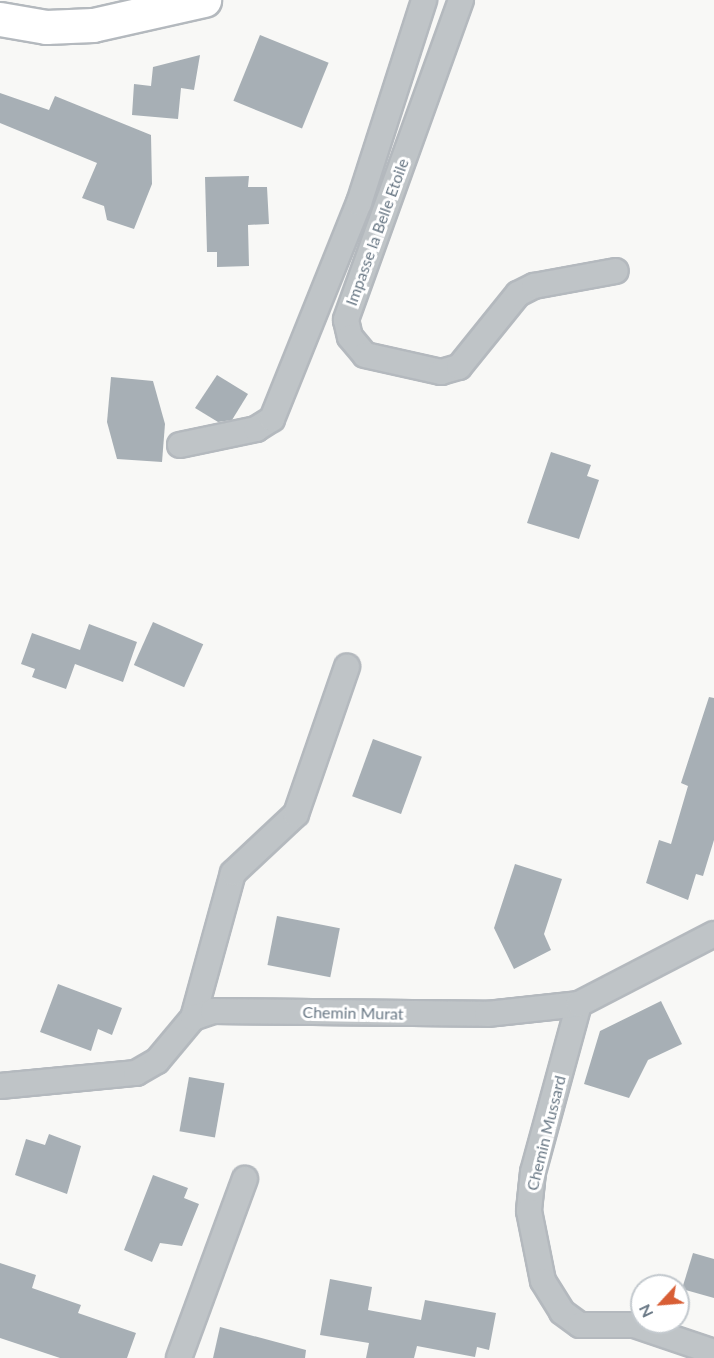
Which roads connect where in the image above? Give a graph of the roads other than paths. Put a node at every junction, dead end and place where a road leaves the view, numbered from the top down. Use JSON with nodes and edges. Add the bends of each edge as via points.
{"nodes":[{"id":1,"x":204,"y":0,"type":"edge"},
{"id":2,"x":424,"y":0,"type":"edge"},
{"id":3,"x":460,"y":0,"type":"edge"},
{"id":4,"x":0,"y":19,"type":"edge"},
{"id":5,"x":616,"y":271,"type":"dead end"},
{"id":6,"x":180,"y":445,"type":"dead end"},
{"id":7,"x":347,"y":667,"type":"dead end"},
{"id":8,"x":714,"y":934,"type":"edge"},
{"id":9,"x":579,"y":1004,"type":"junction"},
{"id":10,"x":193,"y":1018,"type":"junction"},
{"id":11,"x":0,"y":1086,"type":"edge"},
{"id":12,"x":245,"y":1179,"type":"dead end"},
{"id":13,"x":714,"y":1352,"type":"edge"},
{"id":14,"x":179,"y":1358,"type":"edge"}],
"edges":[{"from":1,"to":4,"type":"main road","via":[[93,25],[45,27]]},
{"from":2,"to":6,"type":"street","via":[[360,203],[272,419],[256,429]]},
{"from":3,"to":5,"type":"street","name":"Impasse la Belle Etoile","via":[[346,320],[350,337],[366,355],[441,372],[459,367],[518,294],[534,286]]},
{"from":7,"to":10,"type":"street","via":[[296,814],[233,873]]},
{"from":8,"to":9,"type":"street","name":"Chemin Murat"},
{"from":9,"to":10,"type":"street","name":"Chemin Murat","via":[[487,1014],[213,1011]]},
{"from":9,"to":13,"type":"street","name":"Chemin Mussard","via":[[533,1172],[528,1211],[543,1281],[562,1312],[580,1325],[634,1325]]},
{"from":10,"to":11,"type":"street","via":[[157,1061],[136,1073]]},
{"from":12,"to":14,"type":"street"}]}
